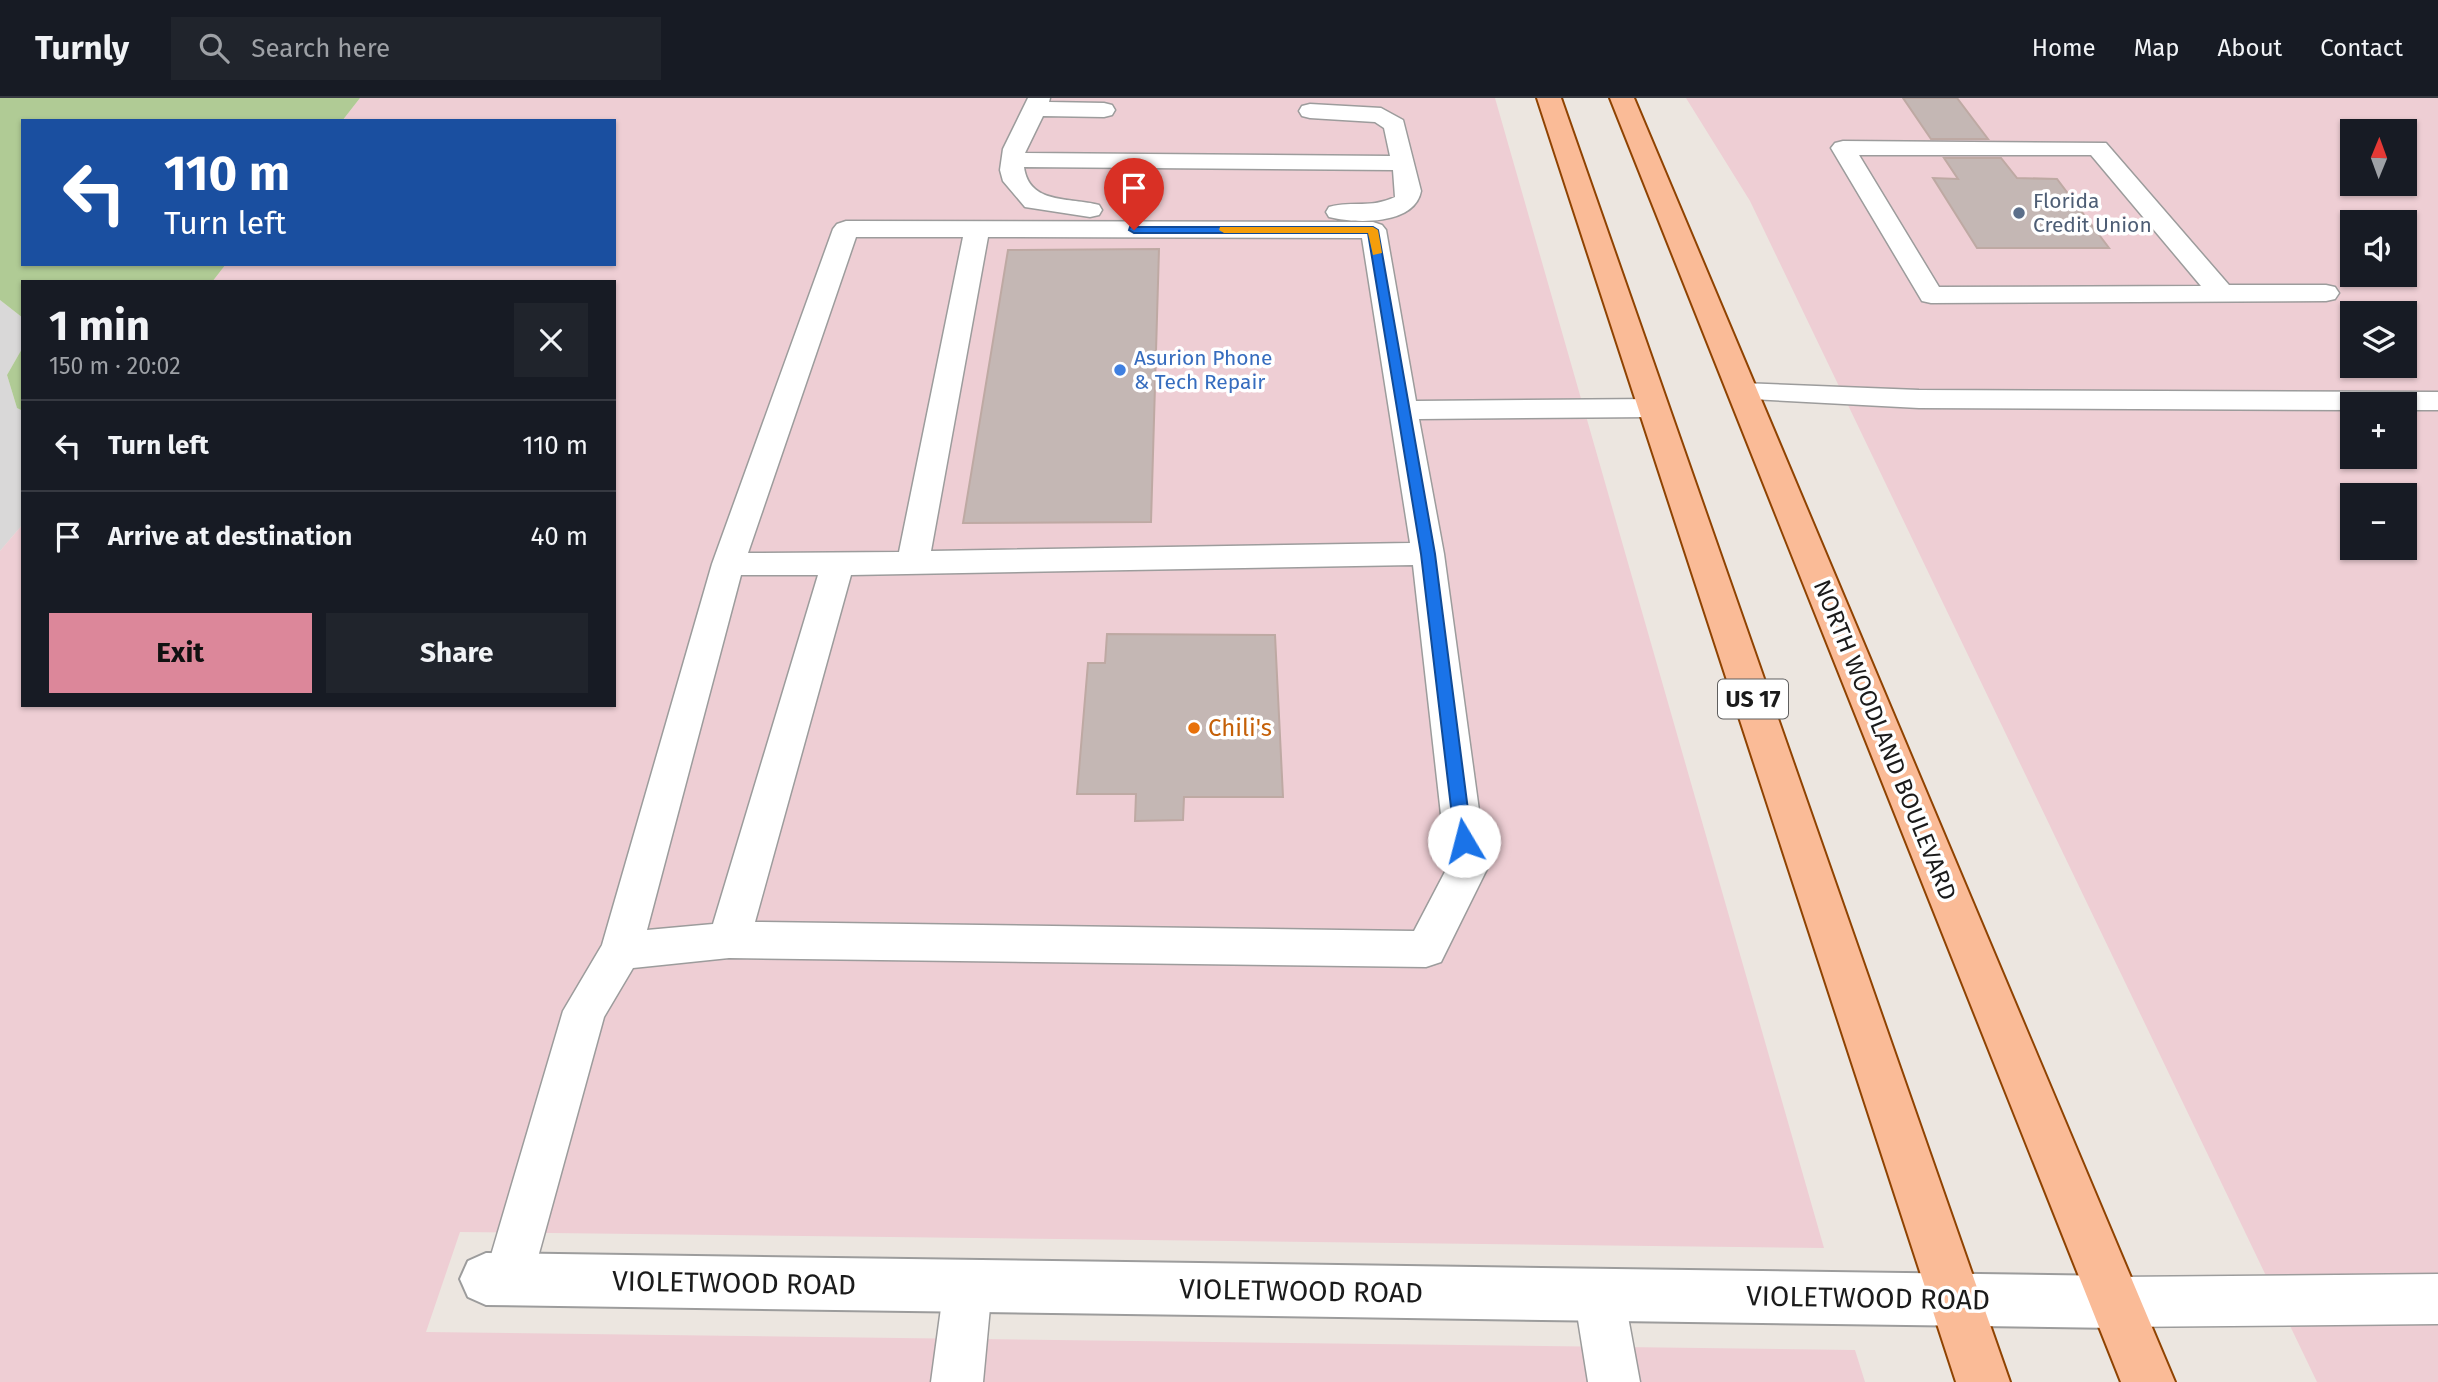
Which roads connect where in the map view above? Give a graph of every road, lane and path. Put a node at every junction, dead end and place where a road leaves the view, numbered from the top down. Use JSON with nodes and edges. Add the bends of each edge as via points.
{"nodes":[{"id":1,"x":1549,"y":98,"type":"edge"},
{"id":2,"x":1622,"y":98,"type":"edge"},
{"id":3,"x":1038,"y":104,"type":"edge"},
{"id":4,"x":1104,"y":110,"type":"dead end"},
{"id":5,"x":1310,"y":111,"type":"dead end"},
{"id":6,"x":1013,"y":160,"type":"junction"},
{"id":7,"x":1403,"y":163,"type":"junction"},
{"id":8,"x":1313,"y":212,"type":"dead end"},
{"id":9,"x":1263,"y":213,"type":"dead end"},
{"id":10,"x":976,"y":230,"type":"junction"},
{"id":11,"x":2326,"y":293,"type":"dead end"},
{"id":12,"x":2222,"y":294,"type":"junction"},
{"id":13,"x":1742,"y":392,"type":"junction"},
{"id":14,"x":2434,"y":405,"type":"edge"},
{"id":15,"x":1654,"y":408,"type":"junction"},
{"id":16,"x":1403,"y":410,"type":"junction"},
{"id":17,"x":1428,"y":554,"type":"junction"},
{"id":18,"x":913,"y":562,"type":"junction"},
{"id":19,"x":728,"y":564,"type":"junction"},
{"id":20,"x":838,"y":564,"type":"junction"},
{"id":21,"x":729,"y":940,"type":"junction"},
{"id":22,"x":621,"y":951,"type":"junction"},
{"id":23,"x":497,"y":1279,"type":"joint"},
{"id":24,"x":968,"y":1286,"type":"junction"},
{"id":25,"x":1599,"y":1295,"type":"junction"},
{"id":26,"x":2438,"y":1299,"type":"edge"},
{"id":27,"x":1956,"y":1300,"type":"junction"},
{"id":28,"x":2116,"y":1303,"type":"junction"},
{"id":29,"x":957,"y":1382,"type":"edge"},
{"id":30,"x":1614,"y":1382,"type":"edge"},
{"id":31,"x":1983,"y":1382,"type":"edge"},
{"id":32,"x":2148,"y":1382,"type":"edge"}],
"edges":[{"from":1,"to":15,"type":"main road","number":"US 17"},
{"from":2,"to":13,"type":"main road","name":"NORTH WOODLAND BOULEVARD"},
{"from":3,"to":4,"type":"lane"},
{"from":3,"to":6,"type":"lane"},
{"from":5,"to":7,"type":"lane","via":[[1381,115],[1395,125]]},
{"from":6,"to":7,"type":"lane"},
{"from":6,"to":9,"type":"lane","via":[[1015,180],[1034,202],[1057,207]]},
{"from":7,"to":8,"type":"lane","via":[[1407,201],[1383,212]]},
{"from":10,"to":16,"type":"lane","via":[[1373,230]]},
{"from":10,"to":18,"type":"lane"},
{"from":10,"to":19,"type":"lane","via":[[846,229]]},
{"from":11,"to":12,"type":"lane"},
{"from":12,"to":12,"type":"lane","via":[[1931,295],[1843,148],[2098,148]]},
{"from":13,"to":14,"type":"lane","via":[[1919,399]]},
{"from":13,"to":28,"type":"main road","name":"NORTH WOODLAND BOULEVARD"},
{"from":15,"to":16,"type":"lane"},
{"from":15,"to":27,"type":"main road","number":"US 17"},
{"from":16,"to":17,"type":"lane"},
{"from":17,"to":18,"type":"lane"},
{"from":17,"to":21,"type":"lane","via":[[1467,869],[1426,949]]},
{"from":18,"to":20,"type":"lane"},
{"from":19,"to":20,"type":"lane"},
{"from":19,"to":22,"type":"lane"},
{"from":20,"to":21,"type":"lane"},
{"from":21,"to":22,"type":"lane"},
{"from":22,"to":23,"type":"lane","via":[[584,1011]]},
{"from":23,"to":24,"type":"street","name":"VIOLETWOOD ROAD"},
{"from":24,"to":25,"type":"street","name":"VIOLETWOOD ROAD"},
{"from":24,"to":29,"type":"lane"},
{"from":25,"to":27,"type":"street","name":"VIOLETWOOD ROAD"},
{"from":25,"to":30,"type":"lane"},
{"from":26,"to":28,"type":"lane"},
{"from":27,"to":28,"type":"street","name":"VIOLETWOOD ROAD"},
{"from":27,"to":31,"type":"main road","number":"US 17"},
{"from":28,"to":32,"type":"main road","name":"NORTH WOODLAND BOULEVARD"}]}
